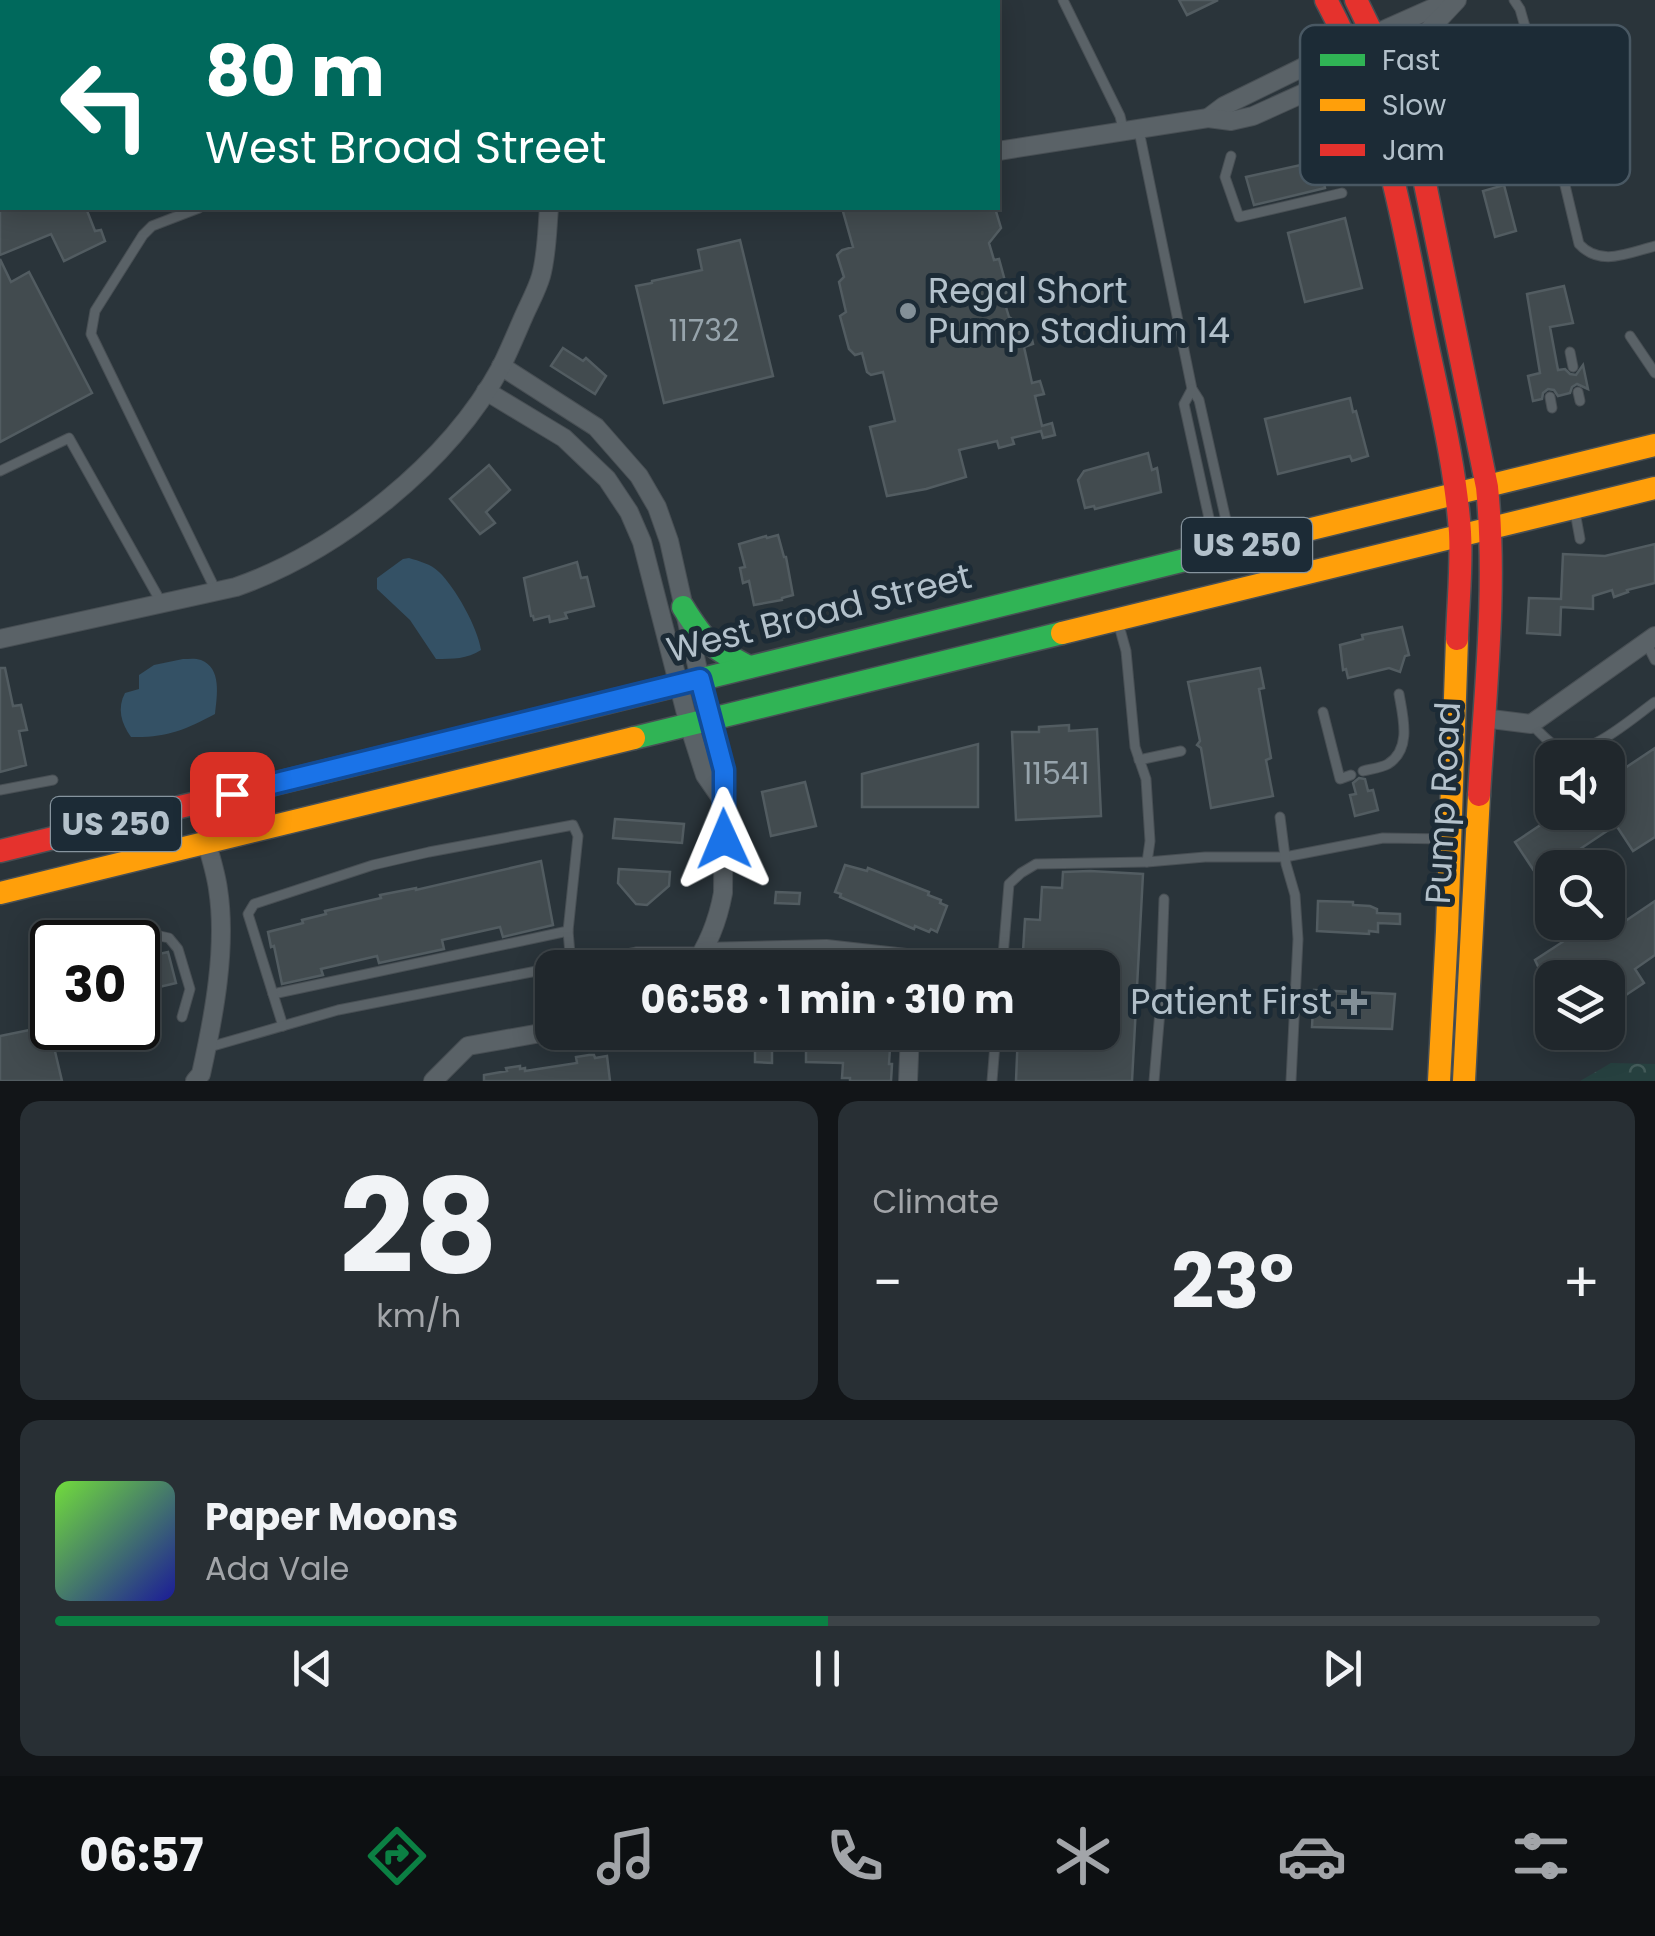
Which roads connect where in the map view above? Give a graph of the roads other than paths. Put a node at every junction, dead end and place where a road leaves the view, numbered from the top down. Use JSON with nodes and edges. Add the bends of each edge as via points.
{"nodes":[{"id":1,"x":1063,"y":0,"type":"edge"},
{"id":2,"x":1326,"y":0,"type":"edge"},
{"id":3,"x":1356,"y":0,"type":"edge"},
{"id":4,"x":1454,"y":0,"type":"edge"},
{"id":5,"x":1514,"y":0,"type":"edge"},
{"id":6,"x":1340,"y":25,"type":"edge"},
{"id":7,"x":1369,"y":25,"type":"edge"},
{"id":8,"x":1393,"y":25,"type":"edge"},
{"id":9,"x":1433,"y":25,"type":"edge"},
{"id":10,"x":1525,"y":25,"type":"edge"},
{"id":11,"x":1300,"y":69,"type":"edge"},
{"id":12,"x":1300,"y":94,"type":"edge"},
{"id":13,"x":1208,"y":118,"type":"junction"},
{"id":14,"x":1132,"y":132,"type":"junction"},
{"id":15,"x":1000,"y":150,"type":"edge"},
{"id":16,"x":1232,"y":156,"type":"dead end"},
{"id":17,"x":1394,"y":185,"type":"edge"},
{"id":18,"x":1426,"y":185,"type":"edge"},
{"id":19,"x":1565,"y":185,"type":"edge"},
{"id":20,"x":1342,"y":192,"type":"dead end"},
{"id":21,"x":193,"y":210,"type":"edge"},
{"id":22,"x":549,"y":210,"type":"edge"},
{"id":23,"x":1655,"y":246,"type":"edge"},
{"id":24,"x":1630,"y":336,"type":"dead end"},
{"id":25,"x":1570,"y":352,"type":"dead end"},
{"id":26,"x":501,"y":366,"type":"junction"},
{"id":27,"x":1573,"y":367,"type":"dead end"},
{"id":28,"x":1655,"y":374,"type":"edge"},
{"id":29,"x":1192,"y":388,"type":"junction"},
{"id":30,"x":486,"y":390,"type":"junction"},
{"id":31,"x":1655,"y":445,"type":"edge"},
{"id":32,"x":0,"y":471,"type":"edge"},
{"id":33,"x":1487,"y":487,"type":"junction"},
{"id":34,"x":1655,"y":488,"type":"edge"},
{"id":35,"x":1456,"y":494,"type":"junction"},
{"id":36,"x":1575,"y":508,"type":"junction"},
{"id":37,"x":1491,"y":529,"type":"junction"},
{"id":38,"x":1460,"y":536,"type":"junction"},
{"id":39,"x":1580,"y":539,"type":"dead end"},
{"id":40,"x":1224,"y":550,"type":"junction"},
{"id":41,"x":216,"y":592,"type":"junction"},
{"id":42,"x":163,"y":604,"type":"junction"},
{"id":43,"x":683,"y":607,"type":"junction"},
{"id":44,"x":1118,"y":620,"type":"junction"},
{"id":45,"x":0,"y":639,"type":"edge"},
{"id":46,"x":1651,"y":639,"type":"edge"},
{"id":47,"x":1655,"y":660,"type":"edge"},
{"id":48,"x":748,"y":667,"type":"junction"},
{"id":49,"x":689,"y":681,"type":"junction"},
{"id":50,"x":1399,"y":694,"type":"dead end"},
{"id":51,"x":1655,"y":702,"type":"edge"},
{"id":52,"x":1323,"y":712,"type":"dead end"},
{"id":53,"x":1483,"y":718,"type":"junction"},
{"id":54,"x":700,"y":723,"type":"junction"},
{"id":55,"x":1531,"y":724,"type":"junction"},
{"id":56,"x":1181,"y":751,"type":"dead end"},
{"id":57,"x":1139,"y":760,"type":"junction"},
{"id":58,"x":1363,"y":771,"type":"dead end"},
{"id":59,"x":1346,"y":777,"type":"dead end"},
{"id":60,"x":53,"y":780,"type":"dead end"},
{"id":61,"x":0,"y":790,"type":"edge"},
{"id":62,"x":1280,"y":817,"type":"dead end"},
{"id":63,"x":1450,"y":840,"type":"junction"},
{"id":64,"x":206,"y":844,"type":"junction"},
{"id":65,"x":0,"y":852,"type":"edge"},
{"id":66,"x":1285,"y":857,"type":"junction"},
{"id":67,"x":1148,"y":862,"type":"junction"},
{"id":68,"x":0,"y":893,"type":"edge"},
{"id":69,"x":1164,"y":898,"type":"dead end"},
{"id":70,"x":568,"y":931,"type":"junction"},
{"id":71,"x":160,"y":936,"type":"edge"},
{"id":72,"x":570,"y":950,"type":"edge"},
{"id":73,"x":702,"y":950,"type":"edge"},
{"id":74,"x":805,"y":950,"type":"edge"},
{"id":75,"x":842,"y":950,"type":"edge"},
{"id":76,"x":1003,"y":950,"type":"edge"},
{"id":77,"x":535,"y":972,"type":"edge"},
{"id":78,"x":273,"y":994,"type":"junction"},
{"id":79,"x":182,"y":1016,"type":"dead end"},
{"id":80,"x":283,"y":1026,"type":"junction"},
{"id":81,"x":535,"y":1034,"type":"edge"},
{"id":82,"x":206,"y":1048,"type":"junction"},
{"id":83,"x":909,"y":1050,"type":"edge"},
{"id":84,"x":995,"y":1050,"type":"edge"},
{"id":85,"x":195,"y":1081,"type":"edge"},
{"id":86,"x":432,"y":1081,"type":"edge"},
{"id":87,"x":908,"y":1081,"type":"edge"},
{"id":88,"x":992,"y":1081,"type":"edge"},
{"id":89,"x":1154,"y":1081,"type":"edge"},
{"id":90,"x":1291,"y":1081,"type":"edge"},
{"id":91,"x":1439,"y":1081,"type":"edge"},
{"id":92,"x":1464,"y":1081,"type":"edge"}],
"edges":[{"from":1,"to":14,"type":"lane"},
{"from":2,"to":6,"type":"main road","name":"Pump Road"},
{"from":3,"to":7,"type":"main road","name":"Pump Road"},
{"from":4,"to":8,"type":"street"},
{"from":4,"to":9,"type":"street"},
{"from":5,"to":10,"type":"lane"},
{"from":11,"to":13,"type":"street"},
{"from":12,"to":13,"type":"street","via":[[1253,116]]},
{"from":13,"to":14,"type":"street"},
{"from":14,"to":15,"type":"street"},
{"from":14,"to":29,"type":"lane"},
{"from":16,"to":20,"type":"lane","via":[[1225,176],[1239,217]]},
{"from":17,"to":35,"type":"main road","name":"Pump Road"},
{"from":18,"to":33,"type":"main road","name":"Pump Road"},
{"from":19,"to":23,"type":"lane","via":[[1579,244],[1588,253],[1600,258]]},
{"from":21,"to":41,"type":"lane","via":[[144,234],[95,311],[90,334]]},
{"from":22,"to":26,"type":"street","via":[[541,275]]},
{"from":24,"to":28,"type":"lane"},
{"from":25,"to":27,"type":"lane"},
{"from":26,"to":30,"type":"street"},
{"from":26,"to":43,"type":"street","via":[[596,427],[639,476],[669,540]]},
{"from":29,"to":40,"type":"lane"},
{"from":29,"to":40,"type":"lane","via":[[1184,404]]},
{"from":30,"to":41,"type":"street","via":[[406,484],[351,527],[269,575]]},
{"from":30,"to":49,"type":"street","via":[[564,438],[620,497]]},
{"from":31,"to":33,"type":"main road","name":"West Broad Street","number":"US 250"},
{"from":32,"to":42,"type":"lane","via":[[69,438]]},
{"from":33,"to":35,"type":"main road","name":"West Broad Street","number":"US 250"},
{"from":33,"to":37,"type":"main road","name":"Pump Road"},
{"from":34,"to":36,"type":"main road","number":"US 250"},
{"from":35,"to":38,"type":"main road","name":"Pump Road"},
{"from":35,"to":40,"type":"main road","name":"West Broad Street","number":"US 250"},
{"from":36,"to":37,"type":"main road","number":"US 250"},
{"from":36,"to":39,"type":"lane"},
{"from":37,"to":38,"type":"main road","number":"US 250"},
{"from":37,"to":53,"type":"main road","name":"Pump Road"},
{"from":38,"to":44,"type":"main road","number":"US 250"},
{"from":38,"to":63,"type":"main road","name":"Pump Road"},
{"from":40,"to":48,"type":"main road","name":"West Broad Street","number":"US 250"},
{"from":41,"to":42,"type":"street"},
{"from":42,"to":45,"type":"street"},
{"from":43,"to":48,"type":"main road","via":[[702,638]]},
{"from":43,"to":49,"type":"street"},
{"from":44,"to":54,"type":"main road","number":"US 250"},
{"from":44,"to":57,"type":"lane"},
{"from":46,"to":47,"type":"lane"},
{"from":46,"to":55,"type":"street"},
{"from":48,"to":49,"type":"main road","name":"West Broad Street","number":"US 250"},
{"from":49,"to":54,"type":"street"},
{"from":49,"to":65,"type":"main road","name":"West Broad Street","number":"US 250"},
{"from":50,"to":58,"type":"lane","via":[[1402,750],[1387,764]]},
{"from":51,"to":55,"type":"lane","via":[[1590,747],[1567,752]]},
{"from":52,"to":59,"type":"lane"},
{"from":53,"to":55,"type":"street"},
{"from":53,"to":92,"type":"main road","name":"Pump Road"},
{"from":54,"to":64,"type":"main road","number":"US 250"},
{"from":54,"to":73,"type":"street","via":[[724,770],[723,893]]},
{"from":56,"to":57,"type":"lane"},
{"from":57,"to":67,"type":"lane","via":[[1146,779]]},
{"from":60,"to":61,"type":"lane"},
{"from":62,"to":66,"type":"lane"},
{"from":63,"to":66,"type":"lane","via":[[1383,838]]},
{"from":63,"to":91,"type":"main road","name":"Pump Road"},
{"from":64,"to":68,"type":"main road","number":"US 250"},
{"from":64,"to":82,"type":"street","via":[[218,885],[220,946]]},
{"from":66,"to":67,"type":"lane"},
{"from":66,"to":90,"type":"lane","via":[[1298,939]]},
{"from":67,"to":76,"type":"lane","via":[[1036,864],[1021,873],[1008,884]]},
{"from":69,"to":89,"type":"lane"},
{"from":70,"to":72,"type":"lane"},
{"from":70,"to":78,"type":"lane"},
{"from":70,"to":78,"type":"lane","via":[[578,836],[573,825],[429,852],[254,904],[248,914]]},
{"from":71,"to":79,"type":"lane","via":[[178,949],[190,988]]},
{"from":74,"to":75,"type":"street"},
{"from":77,"to":80,"type":"lane"},
{"from":78,"to":80,"type":"lane"},
{"from":80,"to":82,"type":"lane"},
{"from":81,"to":86,"type":"street","via":[[468,1046]]},
{"from":82,"to":85,"type":"street"},
{"from":83,"to":87,"type":"street"},
{"from":84,"to":88,"type":"lane"}]}
